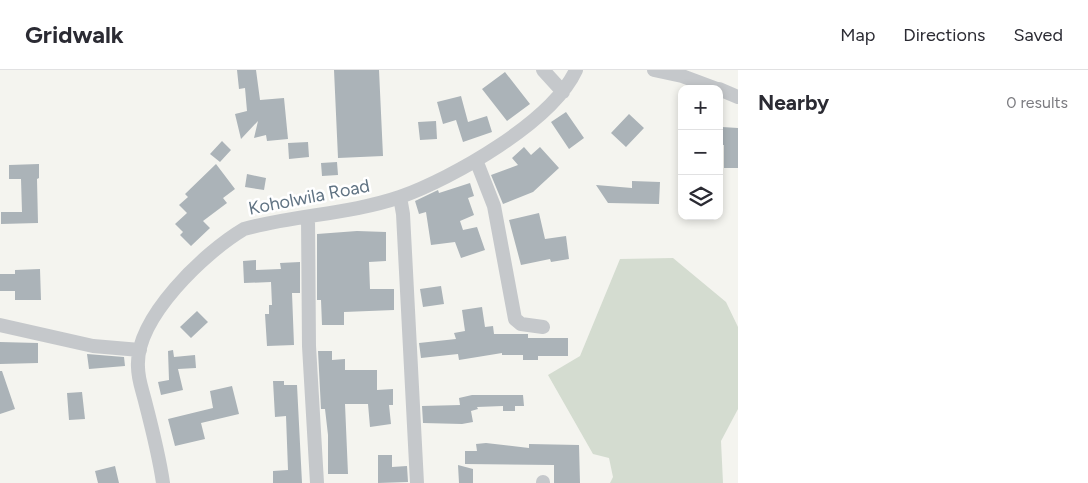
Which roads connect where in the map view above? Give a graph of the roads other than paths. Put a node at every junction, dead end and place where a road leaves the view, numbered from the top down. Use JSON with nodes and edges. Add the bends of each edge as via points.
{"nodes":[{"id":1,"x":543,"y":70,"type":"edge"},
{"id":2,"x":576,"y":70,"type":"edge"},
{"id":3,"x":654,"y":70,"type":"edge"},
{"id":4,"x":707,"y":85,"type":"edge"},
{"id":5,"x":723,"y":91,"type":"edge"},
{"id":6,"x":563,"y":92,"type":"junction"},
{"id":7,"x":738,"y":97,"type":"edge"},
{"id":8,"x":476,"y":160,"type":"junction"},
{"id":9,"x":400,"y":197,"type":"junction"},
{"id":10,"x":308,"y":217,"type":"junction"},
{"id":11,"x":0,"y":325,"type":"edge"},
{"id":12,"x":544,"y":327,"type":"dead end"},
{"id":13,"x":140,"y":350,"type":"junction"},
{"id":14,"x":163,"y":483,"type":"edge"},
{"id":15,"x":317,"y":483,"type":"edge"},
{"id":16,"x":417,"y":483,"type":"edge"}],
"edges":[{"from":1,"to":6,"type":"street"},
{"from":2,"to":6,"type":"street","name":"Koholwila Road"},
{"from":3,"to":4,"type":"street"},
{"from":5,"to":7,"type":"street"},
{"from":6,"to":8,"type":"street","name":"Koholwila Road","via":[[515,135]]},
{"from":8,"to":9,"type":"street","name":"Koholwila Road"},
{"from":8,"to":12,"type":"street","via":[[494,206],[515,319],[520,324]]},
{"from":9,"to":10,"type":"street","name":"Koholwila Road"},
{"from":9,"to":16,"type":"street"},
{"from":10,"to":13,"type":"street","name":"Koholwila Road","via":[[244,229],[218,247],[160,308],[143,335]]},
{"from":10,"to":15,"type":"street","via":[[309,346]]},
{"from":11,"to":13,"type":"street","via":[[93,346]]},
{"from":13,"to":14,"type":"street","name":"Koholwila Road","via":[[140,382]]}]}
